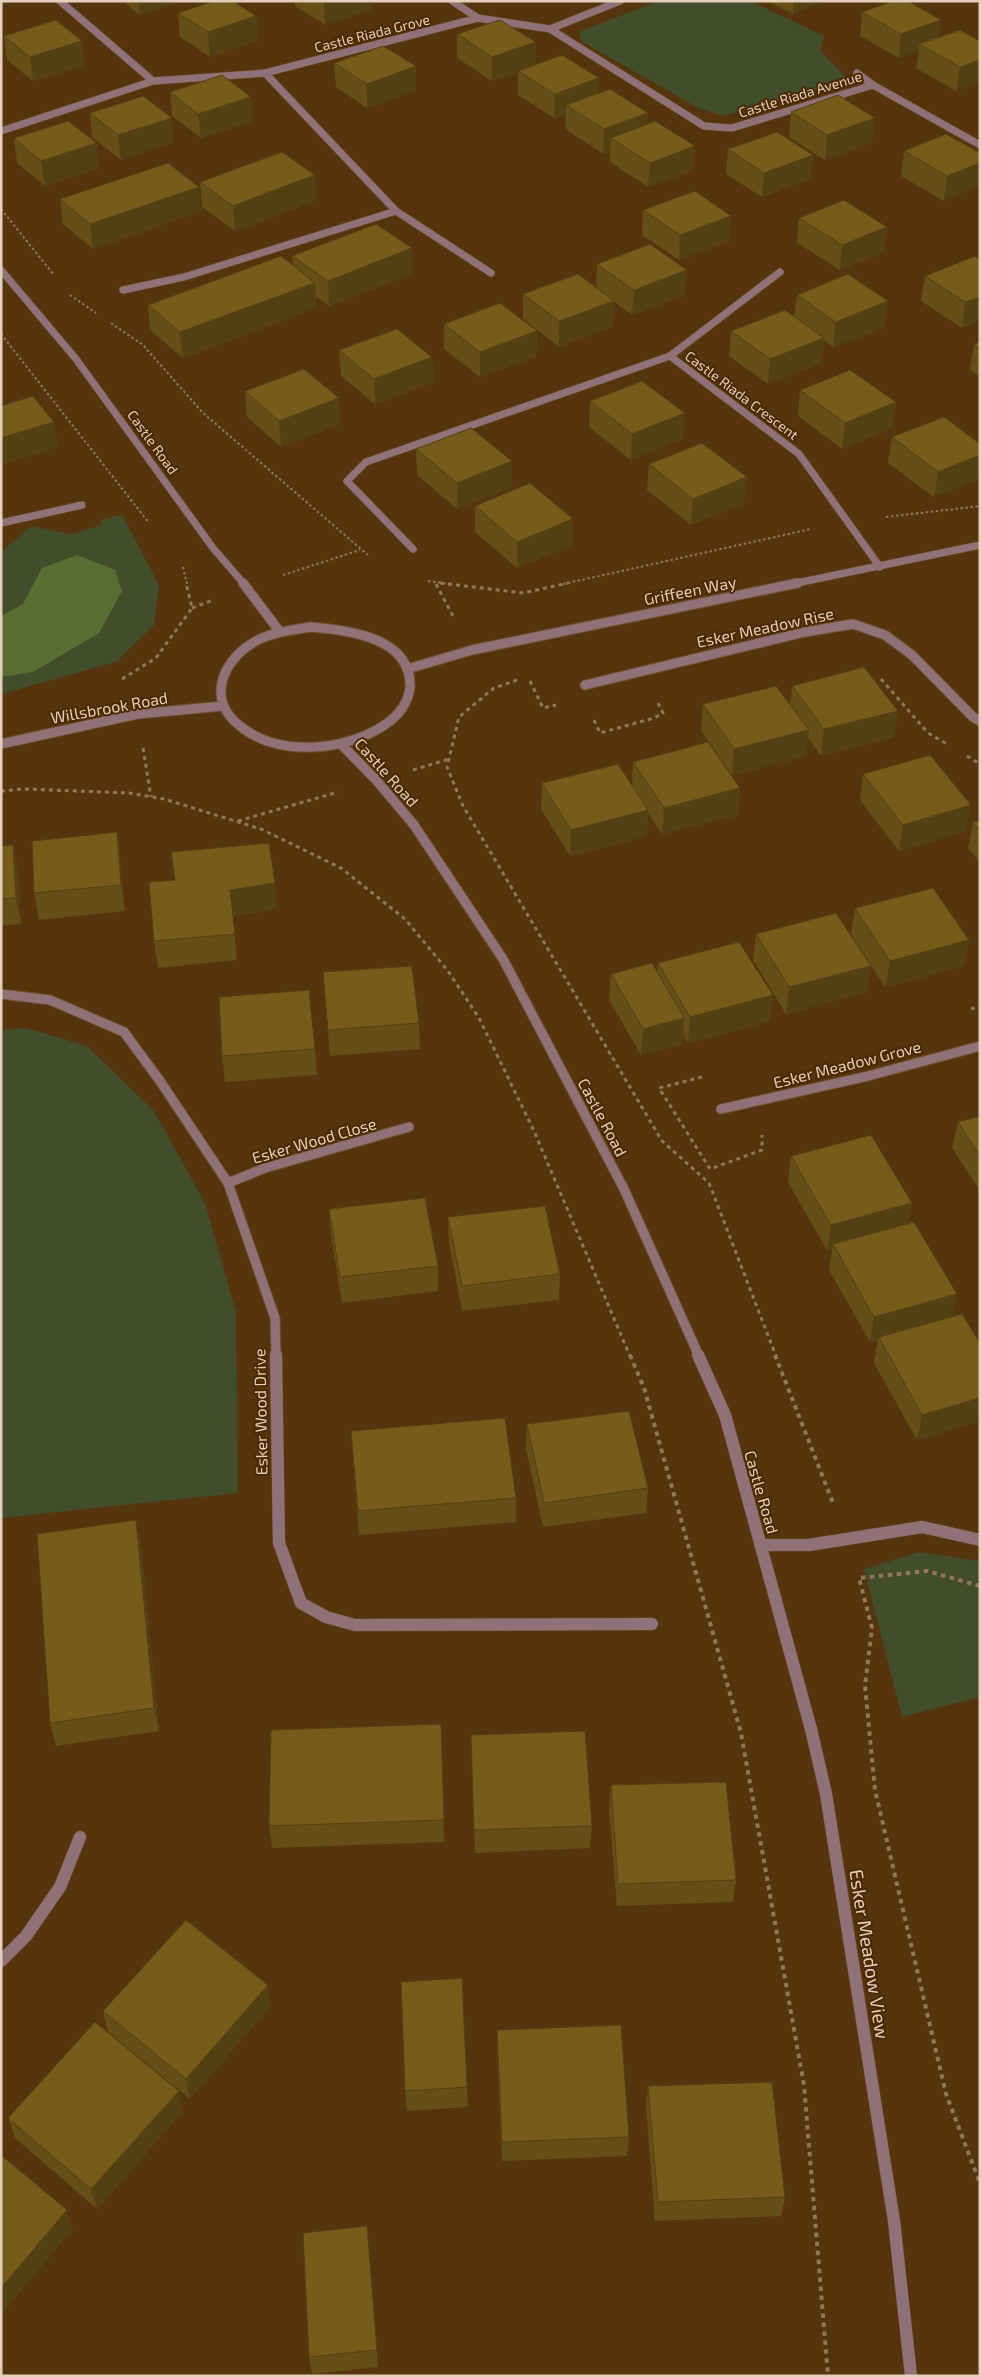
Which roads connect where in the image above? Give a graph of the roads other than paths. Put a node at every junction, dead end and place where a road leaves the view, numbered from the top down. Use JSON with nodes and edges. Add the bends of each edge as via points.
{"nodes":[{"id":1,"x":60,"y":1,"type":"edge"},
{"id":2,"x":452,"y":1,"type":"edge"},
{"id":3,"x":620,"y":1,"type":"edge"},
{"id":4,"x":478,"y":18,"type":"junction"},
{"id":5,"x":550,"y":28,"type":"junction"},
{"id":6,"x":265,"y":73,"type":"junction"},
{"id":7,"x":857,"y":73,"type":"dead end"},
{"id":8,"x":154,"y":81,"type":"junction"},
{"id":9,"x":874,"y":85,"type":"junction"},
{"id":10,"x":1,"y":131,"type":"edge"},
{"id":11,"x":980,"y":145,"type":"edge"},
{"id":12,"x":396,"y":211,"type":"junction"},
{"id":13,"x":1,"y":270,"type":"edge"},
{"id":14,"x":780,"y":272,"type":"dead end"},
{"id":15,"x":491,"y":273,"type":"dead end"},
{"id":16,"x":123,"y":290,"type":"dead end"},
{"id":17,"x":670,"y":356,"type":"junction"},
{"id":18,"x":82,"y":505,"type":"dead end"},
{"id":19,"x":1,"y":523,"type":"edge"},
{"id":20,"x":980,"y":545,"type":"edge"},
{"id":21,"x":413,"y":549,"type":"dead end"},
{"id":22,"x":880,"y":567,"type":"junction"},
{"id":23,"x":280,"y":632,"type":"junction"},
{"id":24,"x":407,"y":669,"type":"junction"},
{"id":25,"x":585,"y":685,"type":"dead end"},
{"id":26,"x":223,"y":706,"type":"junction"},
{"id":27,"x":980,"y":721,"type":"edge"},
{"id":28,"x":1,"y":744,"type":"edge"},
{"id":29,"x":341,"y":744,"type":"junction"},
{"id":30,"x":1,"y":994,"type":"edge"},
{"id":31,"x":980,"y":1046,"type":"edge"},
{"id":32,"x":721,"y":1109,"type":"dead end"},
{"id":33,"x":409,"y":1128,"type":"dead end"},
{"id":34,"x":228,"y":1183,"type":"junction"},
{"id":35,"x":980,"y":1540,"type":"edge"},
{"id":36,"x":762,"y":1545,"type":"junction"},
{"id":37,"x":652,"y":1624,"type":"dead end"},
{"id":38,"x":80,"y":1837,"type":"dead end"},
{"id":39,"x":1,"y":1961,"type":"edge"},
{"id":40,"x":911,"y":2376,"type":"edge"}],
"edges":[{"from":1,"to":8,"type":"street"},
{"from":2,"to":4,"type":"street"},
{"from":3,"to":5,"type":"street","name":"Castle Riada Grove"},
{"from":4,"to":5,"type":"street","name":"Castle Riada Grove"},
{"from":4,"to":6,"type":"street","name":"Castle Riada Grove"},
{"from":5,"to":9,"type":"street","name":"Castle Riada Avenue","via":[[704,126],[732,128]]},
{"from":6,"to":8,"type":"street","name":"Castle Riada Grove"},
{"from":6,"to":12,"type":"street"},
{"from":7,"to":9,"type":"street","name":"Castle Riada Avenue"},
{"from":8,"to":10,"type":"street","name":"Castle Riada Grove"},
{"from":9,"to":11,"type":"street","name":"Castle Riada Avenue"},
{"from":12,"to":15,"type":"street"},
{"from":12,"to":16,"type":"street","via":[[184,277]]},
{"from":13,"to":23,"type":"street","name":"Castle Road","via":[[76,359],[213,548]]},
{"from":14,"to":17,"type":"street","name":"Castle Riada Crescent"},
{"from":17,"to":21,"type":"street","via":[[366,462],[347,481]]},
{"from":17,"to":22,"type":"street","name":"Castle Riada Crescent","via":[[799,454]]},
{"from":18,"to":19,"type":"street"},
{"from":20,"to":22,"type":"street","name":"Griffeen Way"},
{"from":22,"to":24,"type":"street","name":"Griffeen Way","via":[[472,650]]},
{"from":23,"to":24,"type":"street","via":[[311,627],[343,629],[371,637],[393,651]]},
{"from":23,"to":26,"type":"street","via":[[256,641],[237,654],[224,670],[219,688]]},
{"from":24,"to":29,"type":"street","via":[[411,686],[405,705],[390,722],[369,735]]},
{"from":25,"to":27,"type":"street","name":"Esker Meadow Rise","via":[[805,632],[853,624],[885,634],[912,655]]},
{"from":26,"to":28,"type":"street","name":"Willsbrook Road","via":[[138,714]]},
{"from":26,"to":29,"type":"street","via":[[235,722],[255,736],[282,744],[312,747]]},
{"from":29,"to":36,"type":"street","name":"Castle Road","via":[[414,825],[503,959],[620,1180],[725,1415]]},
{"from":30,"to":34,"type":"street","name":"Esker Wood Drive","via":[[50,1000],[124,1032]]},
{"from":31,"to":32,"type":"street","name":"Esker Meadow Grove","via":[[868,1076]]},
{"from":33,"to":34,"type":"street","name":"Esker Wood Close","via":[[265,1168]]},
{"from":34,"to":37,"type":"street","name":"Esker Wood Drive","via":[[275,1318],[279,1543],[301,1603],[326,1617],[355,1626]]},
{"from":35,"to":36,"type":"street","via":[[922,1527],[809,1544]]},
{"from":36,"to":40,"type":"street","name":"Esker Meadow View","via":[[812,1729],[826,1794],[894,2221]]},
{"from":38,"to":39,"type":"street","via":[[60,1886],[26,1936]]}]}
